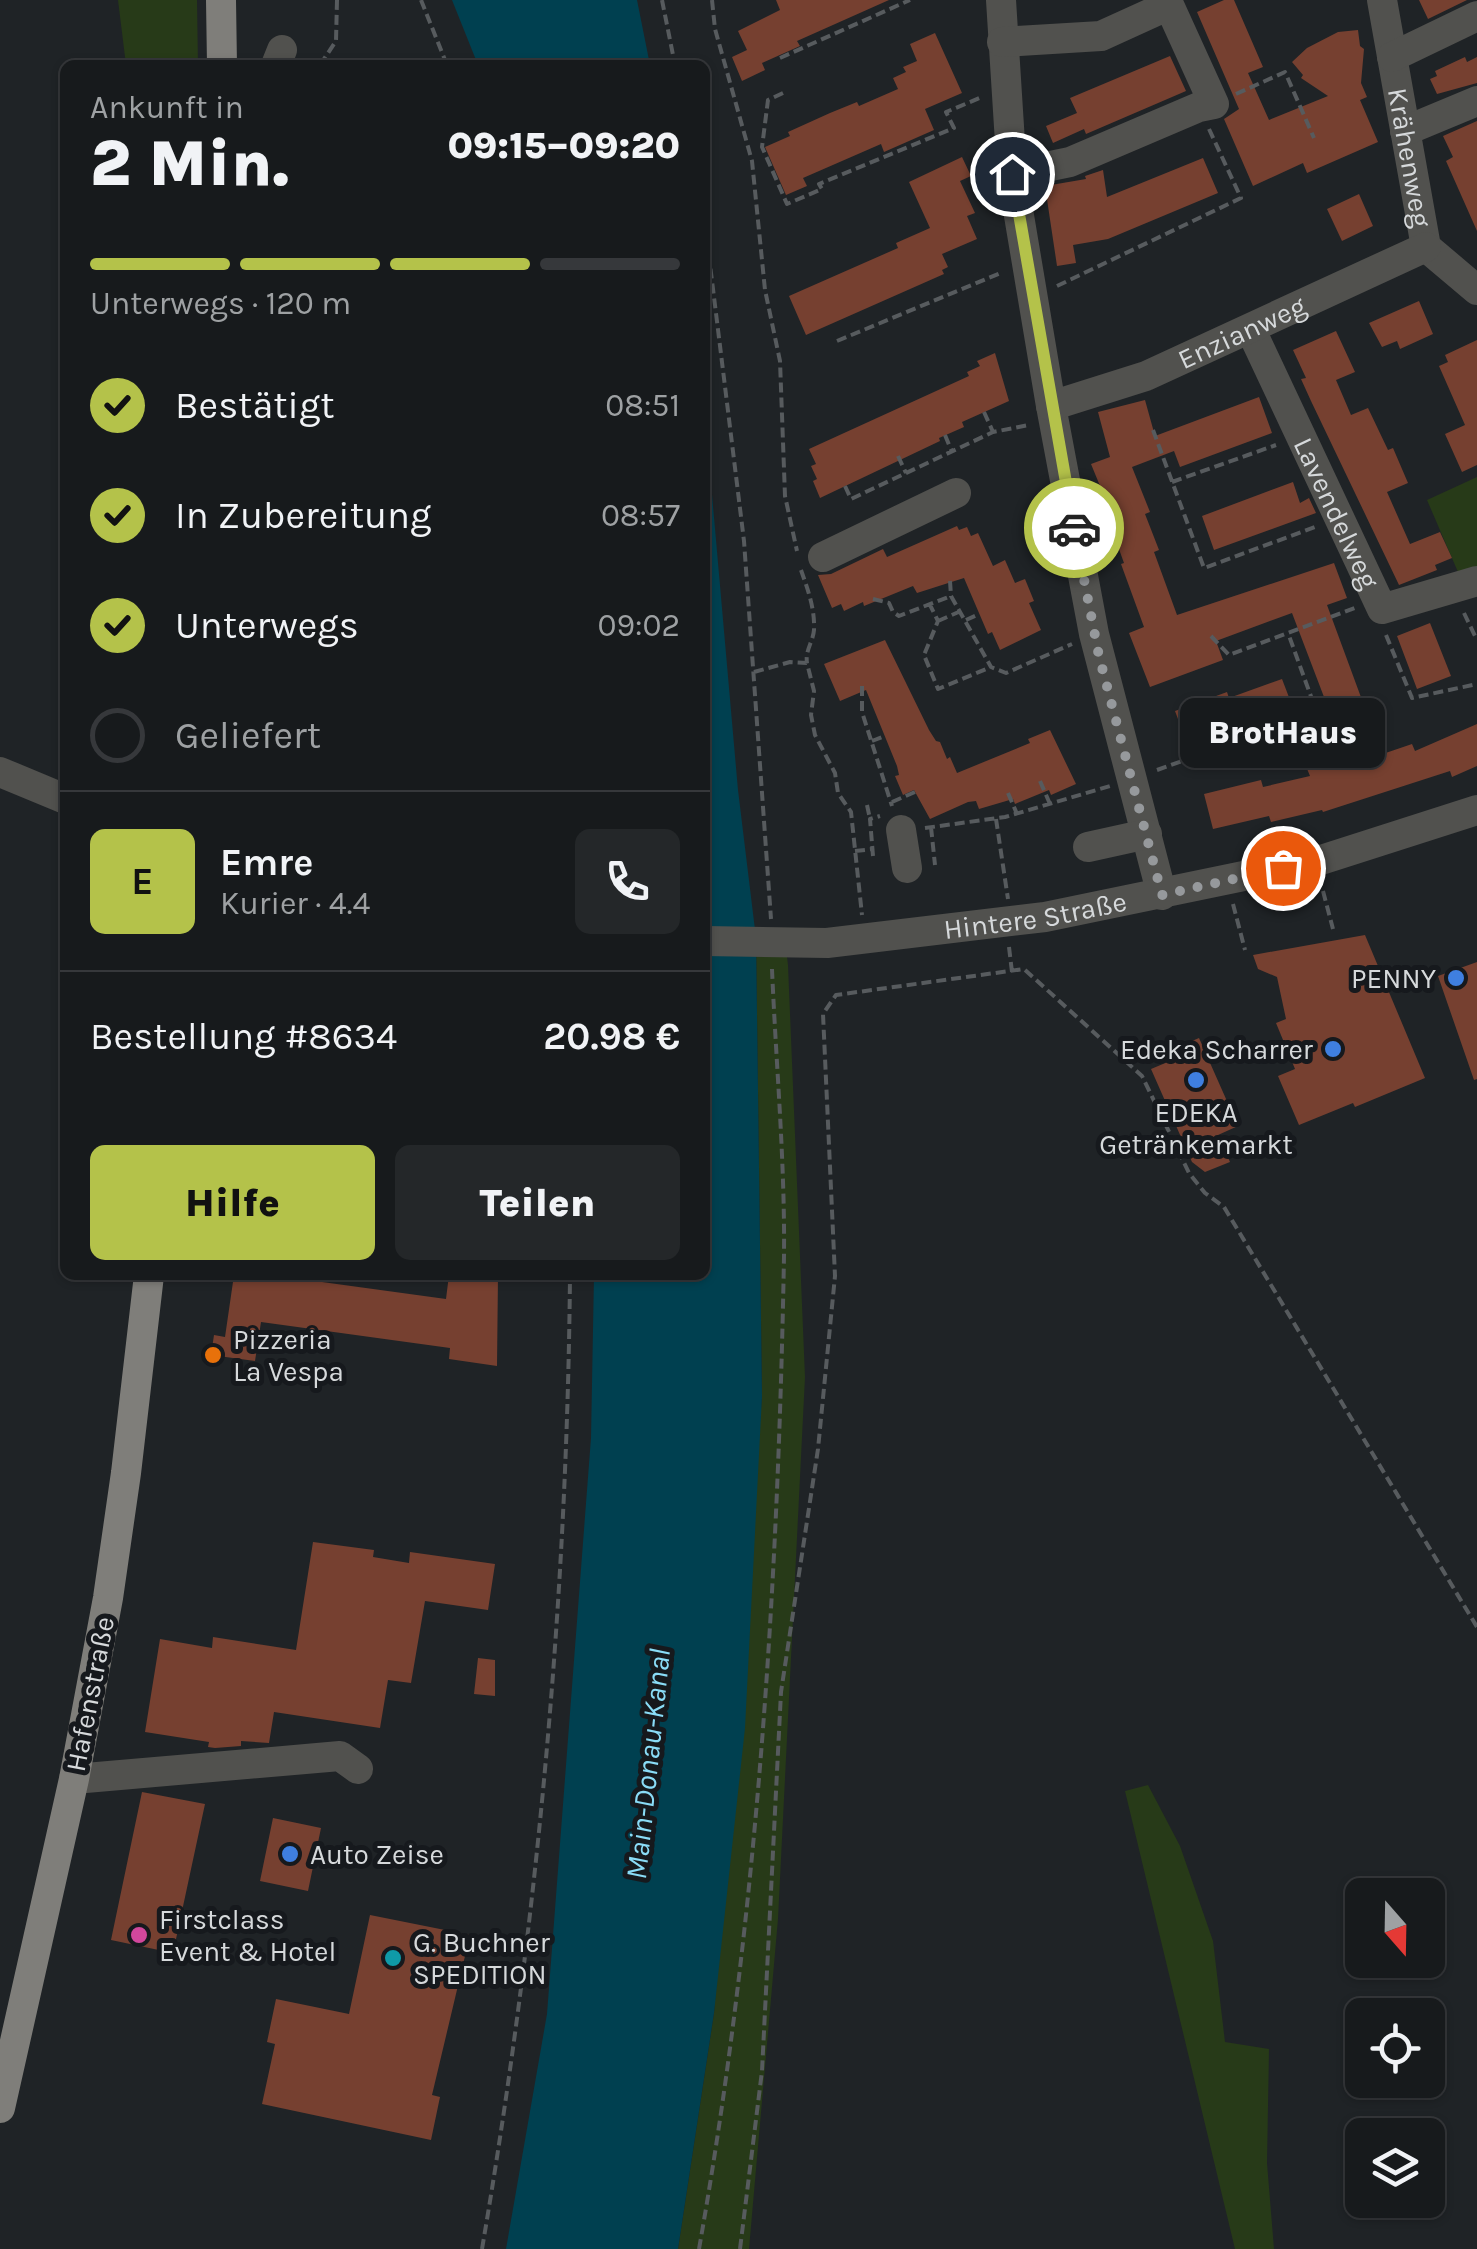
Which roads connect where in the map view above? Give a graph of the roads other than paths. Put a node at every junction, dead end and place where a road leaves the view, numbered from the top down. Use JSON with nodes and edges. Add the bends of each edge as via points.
{"nodes":[{"id":1,"x":220,"y":0,"type":"edge"},
{"id":2,"x":1001,"y":0,"type":"edge"},
{"id":3,"x":1382,"y":0,"type":"edge"},
{"id":4,"x":1477,"y":16,"type":"edge"},
{"id":5,"x":1002,"y":42,"type":"junction"},
{"id":6,"x":1392,"y":57,"type":"junction"},
{"id":7,"x":222,"y":60,"type":"edge"},
{"id":8,"x":1477,"y":101,"type":"edge"},
{"id":9,"x":1405,"y":130,"type":"junction"},
{"id":10,"x":1012,"y":174,"type":"junction"},
{"id":11,"x":1426,"y":247,"type":"junction"},
{"id":12,"x":1477,"y":290,"type":"edge"},
{"id":13,"x":1251,"y":330,"type":"junction"},
{"id":14,"x":1052,"y":413,"type":"junction"},
{"id":15,"x":956,"y":494,"type":"dead end"},
{"id":16,"x":822,"y":557,"type":"dead end"},
{"id":17,"x":1464,"y":584,"type":"edge"},
{"id":18,"x":4,"y":781,"type":"edge"},
{"id":19,"x":60,"y":798,"type":"edge"},
{"id":20,"x":1477,"y":810,"type":"edge"},
{"id":21,"x":900,"y":819,"type":"road end"},
{"id":22,"x":1147,"y":834,"type":"junction"},
{"id":23,"x":1088,"y":847,"type":"dead end"},
{"id":24,"x":921,"y":866,"type":"road end"},
{"id":25,"x":1162,"y":895,"type":"junction"},
{"id":26,"x":710,"y":941,"type":"edge"},
{"id":27,"x":148,"y":1280,"type":"edge"},
{"id":28,"x":358,"y":1769,"type":"dead end"},
{"id":29,"x":74,"y":1779,"type":"junction"},
{"id":30,"x":0,"y":2108,"type":"edge"}],
"edges":[{"from":1,"to":7,"type":"main road"},
{"from":2,"to":5,"type":"street"},
{"from":3,"to":6,"type":"street","name":"Krähenweg"},
{"from":4,"to":6,"type":"street"},
{"from":5,"to":10,"type":"street"},
{"from":5,"to":10,"type":"street","via":[[1101,36],[1169,5],[1206,105],[1070,162]]},
{"from":6,"to":9,"type":"street","name":"Krähenweg"},
{"from":8,"to":9,"type":"street"},
{"from":9,"to":11,"type":"street","name":"Krähenweg"},
{"from":10,"to":14,"type":"street"},
{"from":11,"to":12,"type":"street","name":"Krähenweg"},
{"from":11,"to":13,"type":"street","name":"Enzianweg"},
{"from":13,"to":14,"type":"street","name":"Enzianweg"},
{"from":13,"to":17,"type":"street","name":"Lavendelweg","via":[[1380,604]]},
{"from":14,"to":22,"type":"street","via":[[1094,634]]},
{"from":15,"to":16,"type":"street"},
{"from":18,"to":19,"type":"street"},
{"from":20,"to":25,"type":"street","name":"Hintere Straße","via":[[1321,860]]},
{"from":21,"to":24,"type":"street"},
{"from":22,"to":23,"type":"street"},
{"from":22,"to":25,"type":"street"},
{"from":25,"to":26,"type":"street","name":"Hintere Straße","via":[[862,940]]},
{"from":27,"to":29,"type":"main road","name":"Hafenstraße","via":[[111,1580]]},
{"from":28,"to":29,"type":"street","via":[[340,1756]]},
{"from":29,"to":30,"type":"main road","name":"Hafenstraße"}]}
